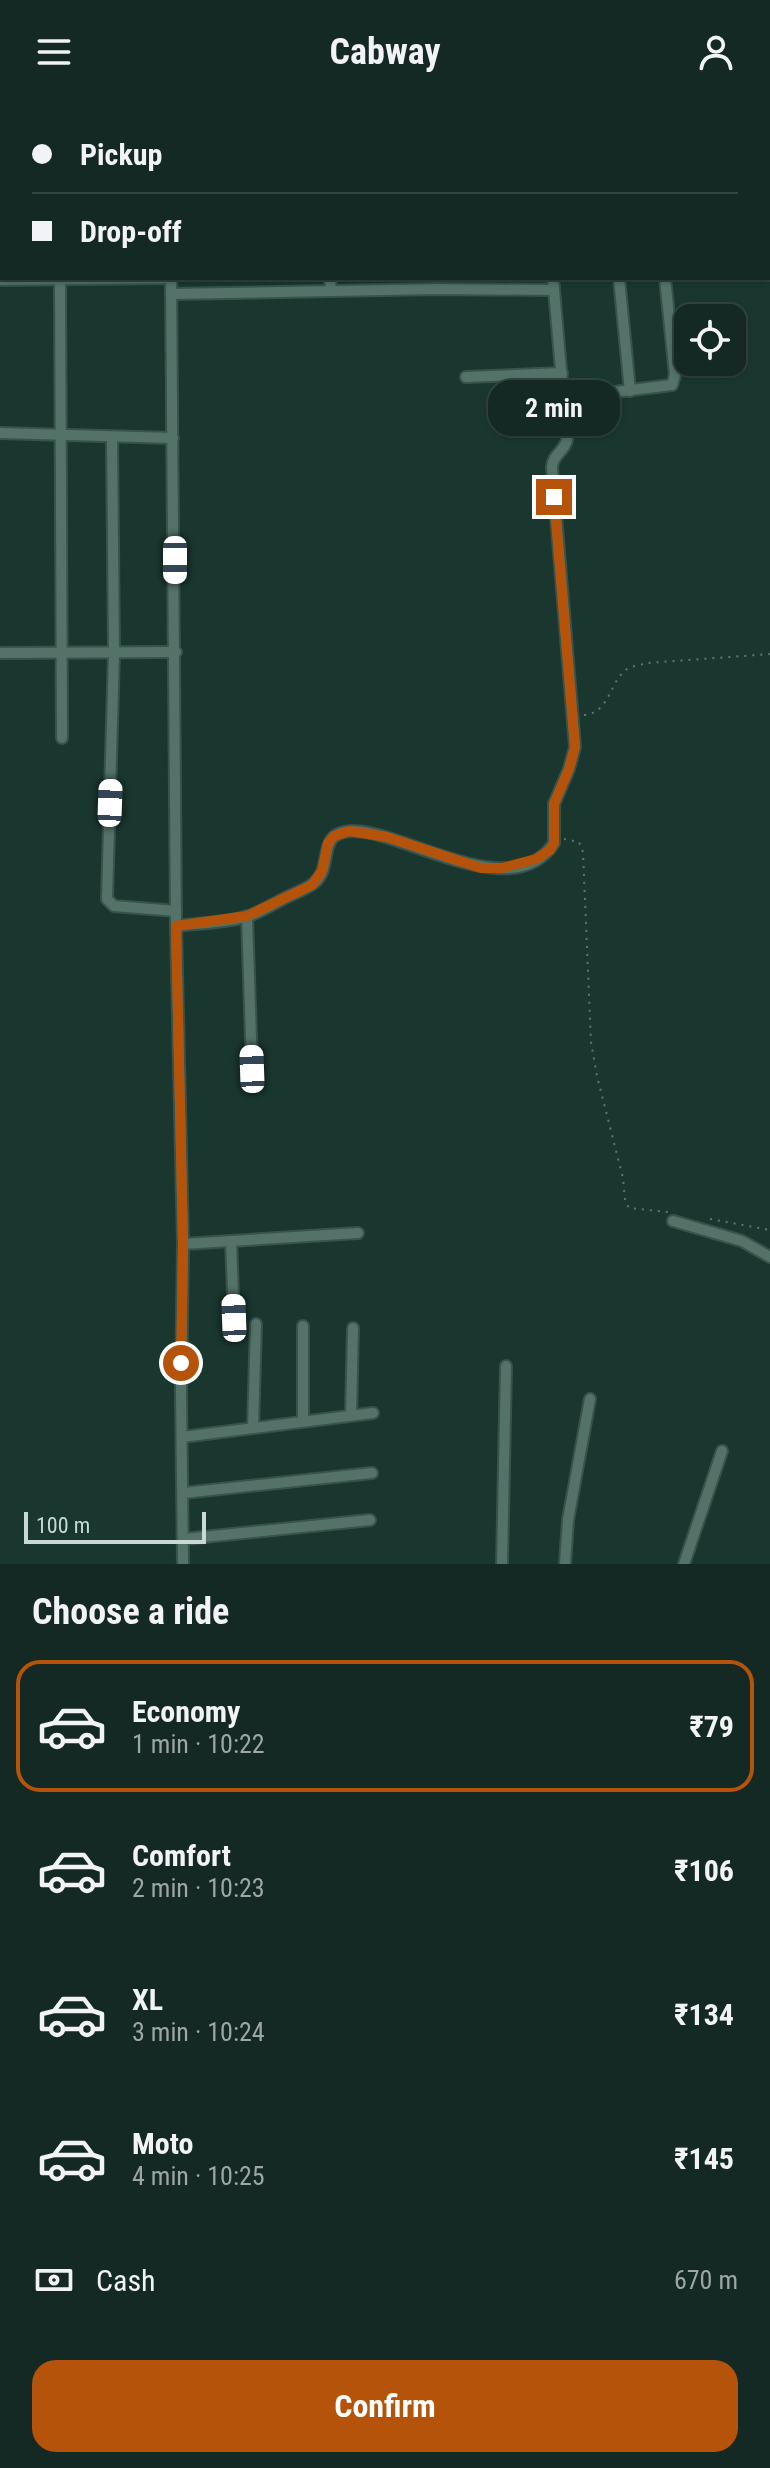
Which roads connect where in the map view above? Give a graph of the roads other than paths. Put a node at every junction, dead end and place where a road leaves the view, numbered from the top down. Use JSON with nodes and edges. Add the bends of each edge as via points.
{"nodes":[{"id":1,"x":60,"y":280,"type":"edge"},
{"id":2,"x":171,"y":280,"type":"edge"},
{"id":3,"x":330,"y":280,"type":"edge"},
{"id":4,"x":553,"y":280,"type":"edge"},
{"id":5,"x":619,"y":280,"type":"edge"},
{"id":6,"x":665,"y":280,"type":"edge"},
{"id":7,"x":554,"y":290,"type":"junction"},
{"id":8,"x":331,"y":291,"type":"junction"},
{"id":9,"x":171,"y":294,"type":"junction"},
{"id":10,"x":562,"y":373,"type":"junction"},
{"id":11,"x":466,"y":377,"type":"dead end"},
{"id":12,"x":630,"y":391,"type":"junction"},
{"id":13,"x":565,"y":398,"type":"junction"},
{"id":14,"x":0,"y":433,"type":"edge"},
{"id":15,"x":61,"y":435,"type":"junction"},
{"id":16,"x":112,"y":437,"type":"junction"},
{"id":17,"x":173,"y":438,"type":"junction"},
{"id":18,"x":114,"y":652,"type":"junction"},
{"id":19,"x":176,"y":652,"type":"junction"},
{"id":20,"x":0,"y":653,"type":"edge"},
{"id":21,"x":59,"y":653,"type":"junction"},
{"id":22,"x":62,"y":738,"type":"dead end"},
{"id":23,"x":176,"y":911,"type":"junction"},
{"id":24,"x":247,"y":916,"type":"junction"},
{"id":25,"x":176,"y":926,"type":"junction"},
{"id":26,"x":252,"y":1069,"type":"dead end"},
{"id":27,"x":670,"y":1216,"type":"road end"},
{"id":28,"x":358,"y":1233,"type":"dead end"},
{"id":29,"x":231,"y":1241,"type":"junction"},
{"id":30,"x":183,"y":1244,"type":"junction"},
{"id":31,"x":770,"y":1257,"type":"edge"},
{"id":32,"x":234,"y":1318,"type":"dead end"},
{"id":33,"x":256,"y":1324,"type":"dead end"},
{"id":34,"x":303,"y":1326,"type":"dead end"},
{"id":35,"x":353,"y":1328,"type":"dead end"},
{"id":36,"x":506,"y":1366,"type":"dead end"},
{"id":37,"x":590,"y":1399,"type":"dead end"},
{"id":38,"x":373,"y":1413,"type":"dead end"},
{"id":39,"x":351,"y":1416,"type":"junction"},
{"id":40,"x":303,"y":1422,"type":"junction"},
{"id":41,"x":253,"y":1428,"type":"junction"},
{"id":42,"x":182,"y":1437,"type":"junction"},
{"id":43,"x":722,"y":1451,"type":"dead end"},
{"id":44,"x":372,"y":1473,"type":"dead end"},
{"id":45,"x":183,"y":1493,"type":"junction"},
{"id":46,"x":370,"y":1520,"type":"dead end"},
{"id":47,"x":184,"y":1539,"type":"junction"},
{"id":48,"x":183,"y":1564,"type":"edge"},
{"id":49,"x":502,"y":1564,"type":"edge"},
{"id":50,"x":565,"y":1564,"type":"edge"},
{"id":51,"x":684,"y":1564,"type":"edge"}],
"edges":[{"from":1,"to":15,"type":"street"},
{"from":2,"to":9,"type":"street"},
{"from":3,"to":8,"type":"street"},
{"from":4,"to":7,"type":"street"},
{"from":5,"to":12,"type":"street"},
{"from":6,"to":12,"type":"street","via":[[675,381],[665,388]]},
{"from":7,"to":8,"type":"street"},
{"from":7,"to":10,"type":"street"},
{"from":8,"to":9,"type":"street"},
{"from":9,"to":17,"type":"street"},
{"from":10,"to":11,"type":"street"},
{"from":10,"to":13,"type":"street"},
{"from":12,"to":13,"type":"street"},
{"from":13,"to":24,"type":"street","via":[[567,440],[552,467],[574,753],[554,804],[550,850],[512,866],[481,868],[387,837],[340,833],[328,843],[322,871],[312,885]]},
{"from":14,"to":15,"type":"street"},
{"from":15,"to":16,"type":"street"},
{"from":15,"to":21,"type":"street"},
{"from":16,"to":17,"type":"street"},
{"from":16,"to":18,"type":"street"},
{"from":17,"to":19,"type":"street"},
{"from":18,"to":19,"type":"street"},
{"from":18,"to":21,"type":"street"},
{"from":18,"to":23,"type":"street","via":[[107,899],[114,906]]},
{"from":19,"to":23,"type":"street"},
{"from":20,"to":21,"type":"street"},
{"from":21,"to":22,"type":"street"},
{"from":23,"to":25,"type":"street"},
{"from":24,"to":25,"type":"street"},
{"from":24,"to":26,"type":"street"},
{"from":25,"to":30,"type":"street"},
{"from":27,"to":31,"type":"street","via":[[742,1241]]},
{"from":28,"to":29,"type":"street"},
{"from":29,"to":30,"type":"street"},
{"from":29,"to":32,"type":"street"},
{"from":30,"to":42,"type":"street"},
{"from":33,"to":41,"type":"street"},
{"from":34,"to":40,"type":"street"},
{"from":35,"to":39,"type":"street"},
{"from":36,"to":49,"type":"street"},
{"from":37,"to":50,"type":"street"},
{"from":38,"to":39,"type":"street"},
{"from":39,"to":40,"type":"street"},
{"from":40,"to":41,"type":"street"},
{"from":41,"to":42,"type":"street"},
{"from":42,"to":45,"type":"street"},
{"from":43,"to":51,"type":"street"},
{"from":44,"to":45,"type":"street"},
{"from":45,"to":47,"type":"street"},
{"from":46,"to":47,"type":"street"},
{"from":47,"to":48,"type":"street"}]}
